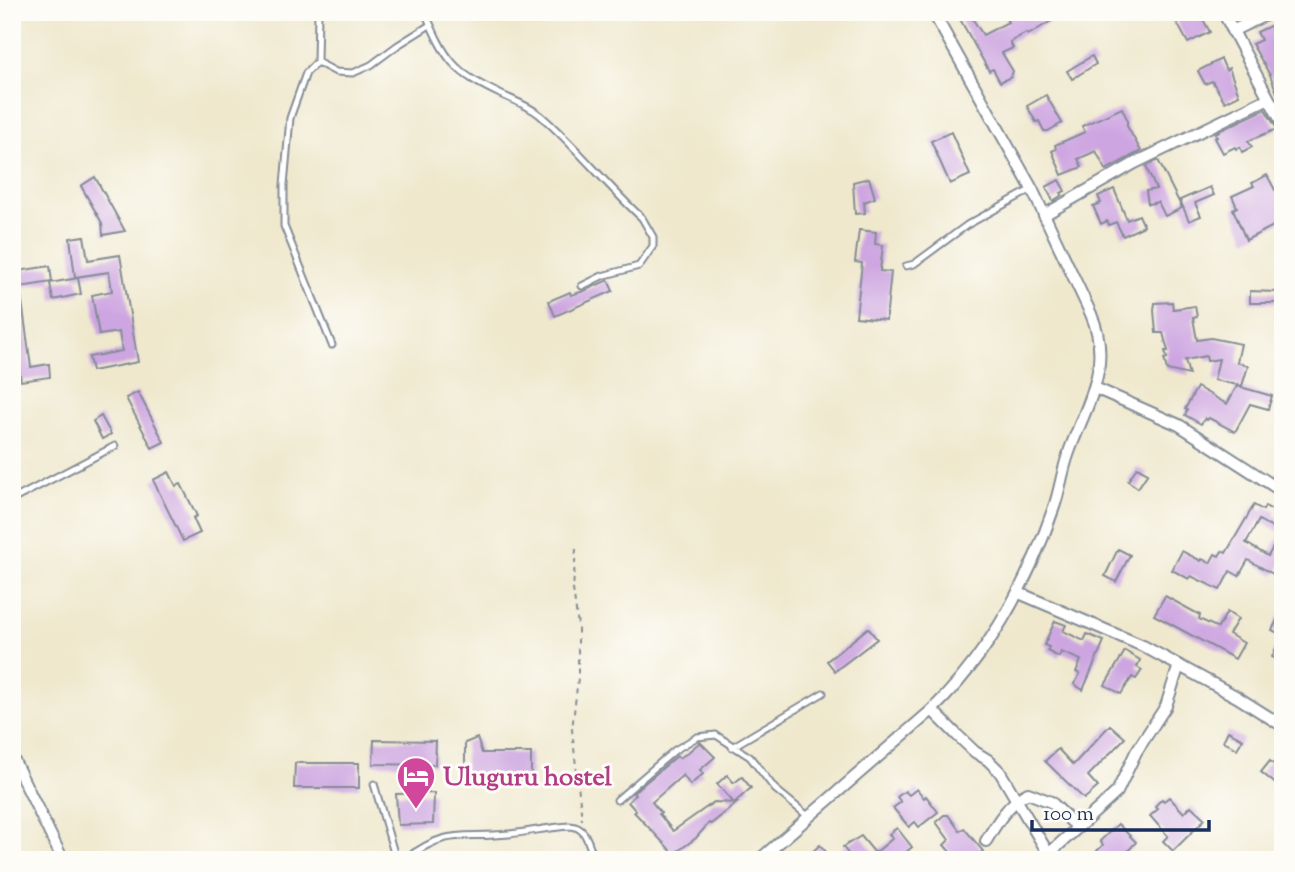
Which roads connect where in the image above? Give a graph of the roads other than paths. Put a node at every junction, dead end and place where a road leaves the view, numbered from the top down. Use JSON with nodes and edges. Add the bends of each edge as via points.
{"nodes":[{"id":1,"x":318,"y":12,"type":"edge"},
{"id":2,"x":425,"y":12,"type":"edge"},
{"id":3,"x":933,"y":12,"type":"edge"},
{"id":4,"x":1223,"y":12,"type":"edge"},
{"id":5,"x":1272,"y":12,"type":"edge"},
{"id":6,"x":430,"y":25,"type":"junction"},
{"id":7,"x":1232,"y":31,"type":"junction"},
{"id":8,"x":317,"y":62,"type":"junction"},
{"id":9,"x":1267,"y":99,"type":"junction"},
{"id":10,"x":1283,"y":125,"type":"edge"},
{"id":11,"x":1032,"y":189,"type":"junction"},
{"id":12,"x":1044,"y":215,"type":"junction"},
{"id":13,"x":906,"y":266,"type":"dead end"},
{"id":14,"x":582,"y":286,"type":"dead end"},
{"id":15,"x":332,"y":345,"type":"dead end"},
{"id":16,"x":1095,"y":388,"type":"junction"},
{"id":17,"x":114,"y":446,"type":"dead end"},
{"id":18,"x":1283,"y":492,"type":"edge"},
{"id":19,"x":12,"y":500,"type":"edge"},
{"id":20,"x":1019,"y":593,"type":"junction"},
{"id":21,"x":1179,"y":665,"type":"junction"},
{"id":22,"x":823,"y":693,"type":"dead end"},
{"id":23,"x":932,"y":710,"type":"junction"},
{"id":24,"x":1283,"y":726,"type":"edge"},
{"id":25,"x":732,"y":747,"type":"junction"},
{"id":26,"x":12,"y":757,"type":"edge"},
{"id":27,"x":374,"y":784,"type":"dead end"},
{"id":28,"x":617,"y":800,"type":"dead end"},
{"id":29,"x":1017,"y":800,"type":"junction"},
{"id":30,"x":809,"y":817,"type":"junction"},
{"id":31,"x":1077,"y":827,"type":"junction"},
{"id":32,"x":986,"y":841,"type":"dead end"},
{"id":33,"x":1045,"y":856,"type":"edge"},
{"id":34,"x":63,"y":860,"type":"edge"},
{"id":35,"x":396,"y":860,"type":"edge"},
{"id":36,"x":404,"y":860,"type":"edge"},
{"id":37,"x":595,"y":860,"type":"edge"},
{"id":38,"x":759,"y":860,"type":"edge"}],
"edges":[{"from":1,"to":8,"type":"lane"},
{"from":2,"to":6,"type":"lane"},
{"from":3,"to":11,"type":"street"},
{"from":4,"to":7,"type":"street"},
{"from":5,"to":7,"type":"street"},
{"from":6,"to":8,"type":"lane","via":[[353,73],[336,72]]},
{"from":6,"to":14,"type":"lane","via":[[453,66],[471,80],[536,112],[649,228],[653,246],[639,266]]},
{"from":7,"to":9,"type":"street"},
{"from":8,"to":15,"type":"lane","via":[[306,73],[290,118],[284,226]]},
{"from":9,"to":10,"type":"street"},
{"from":9,"to":12,"type":"street","via":[[1135,163]]},
{"from":11,"to":12,"type":"street"},
{"from":11,"to":13,"type":"lane"},
{"from":12,"to":16,"type":"street","via":[[1098,328],[1100,366]]},
{"from":16,"to":18,"type":"street","via":[[1179,425]]},
{"from":16,"to":20,"type":"street"},
{"from":17,"to":19,"type":"lane"},
{"from":20,"to":21,"type":"street"},
{"from":20,"to":23,"type":"street","via":[[976,662]]},
{"from":21,"to":24,"type":"street"},
{"from":21,"to":31,"type":"street","via":[[1166,706],[1117,792]]},
{"from":22,"to":25,"type":"lane"},
{"from":23,"to":29,"type":"street","via":[[995,767]]},
{"from":23,"to":30,"type":"street"},
{"from":25,"to":28,"type":"lane","via":[[716,736],[697,737]]},
{"from":25,"to":30,"type":"lane","via":[[750,757],[775,789]]},
{"from":26,"to":34,"type":"street"},
{"from":27,"to":35,"type":"lane"},
{"from":29,"to":31,"type":"street","via":[[1028,793],[1037,795]]},
{"from":29,"to":32,"type":"street"},
{"from":29,"to":33,"type":"street"},
{"from":30,"to":38,"type":"street"},
{"from":31,"to":33,"type":"street"},
{"from":36,"to":37,"type":"lane","via":[[446,836],[506,835],[565,826],[583,832]]}]}
